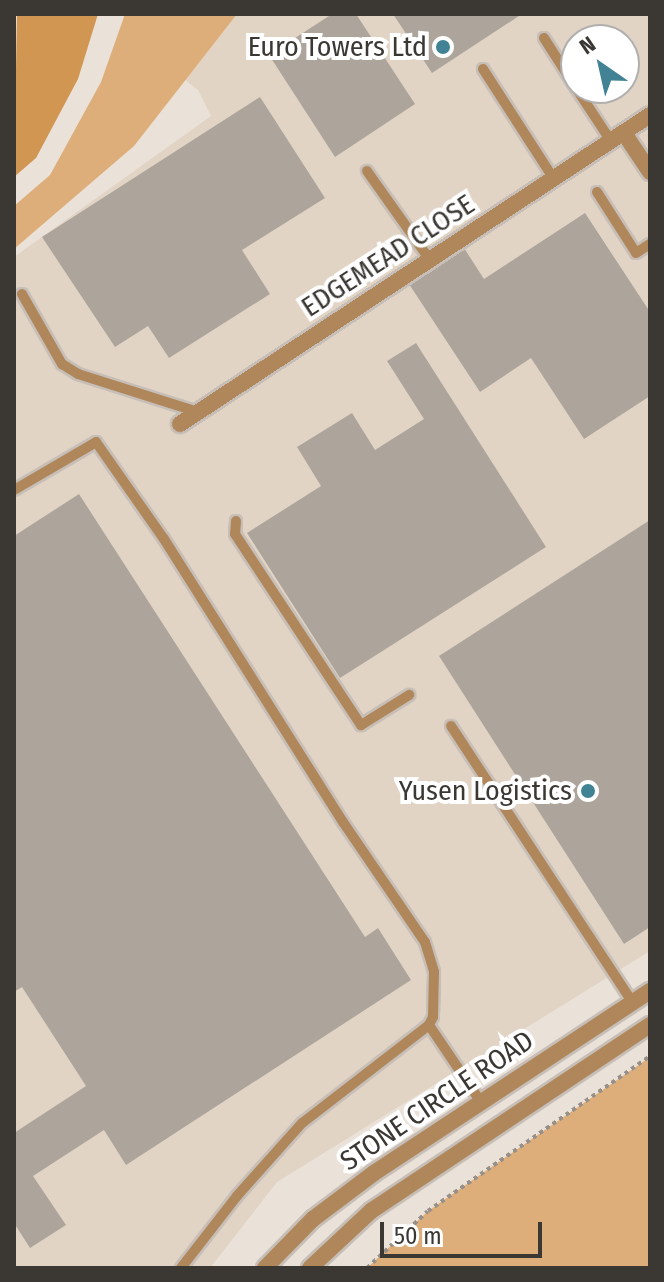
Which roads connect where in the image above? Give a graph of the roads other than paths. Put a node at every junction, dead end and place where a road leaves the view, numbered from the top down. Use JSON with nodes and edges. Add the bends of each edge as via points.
{"nodes":[{"id":1,"x":544,"y":38,"type":"dead end"},
{"id":2,"x":560,"y":63,"type":"edge"},
{"id":3,"x":483,"y":69,"type":"dead end"},
{"id":4,"x":589,"y":104,"type":"edge"},
{"id":5,"x":650,"y":115,"type":"edge"},
{"id":6,"x":617,"y":137,"type":"junction"},
{"id":7,"x":367,"y":171,"type":"dead end"},
{"id":8,"x":650,"y":172,"type":"edge"},
{"id":9,"x":554,"y":179,"type":"junction"},
{"id":10,"x":597,"y":192,"type":"dead end"},
{"id":11,"x":650,"y":244,"type":"edge"},
{"id":12,"x":430,"y":260,"type":"junction"},
{"id":13,"x":22,"y":294,"type":"dead end"},
{"id":14,"x":198,"y":412,"type":"junction"},
{"id":15,"x":180,"y":424,"type":"dead end"},
{"id":16,"x":14,"y":490,"type":"edge"},
{"id":17,"x":236,"y":521,"type":"dead end"},
{"id":18,"x":409,"y":695,"type":"dead end"},
{"id":19,"x":451,"y":726,"type":"dead end"},
{"id":20,"x":650,"y":991,"type":"edge"},
{"id":21,"x":632,"y":1002,"type":"junction"},
{"id":22,"x":429,"y":1025,"type":"junction"},
{"id":23,"x":650,"y":1025,"type":"edge"},
{"id":24,"x":481,"y":1102,"type":"junction"},
{"id":25,"x":181,"y":1268,"type":"edge"},
{"id":26,"x":265,"y":1268,"type":"edge"},
{"id":27,"x":310,"y":1268,"type":"edge"}],
"edges":[{"from":1,"to":2,"type":"lane"},
{"from":3,"to":9,"type":"lane"},
{"from":4,"to":6,"type":"lane"},
{"from":5,"to":6,"type":"street","name":"EDGEMEAD CLOSE"},
{"from":6,"to":8,"type":"street"},
{"from":6,"to":9,"type":"street","name":"EDGEMEAD CLOSE"},
{"from":7,"to":12,"type":"lane"},
{"from":9,"to":12,"type":"street","name":"EDGEMEAD CLOSE"},
{"from":10,"to":11,"type":"lane","via":[[636,253]]},
{"from":12,"to":14,"type":"street","name":"EDGEMEAD CLOSE"},
{"from":13,"to":14,"type":"lane","via":[[62,364],[78,374]]},
{"from":14,"to":15,"type":"street","name":"EDGEMEAD CLOSE"},
{"from":16,"to":22,"type":"lane","via":[[96,442],[425,942],[435,987]]},
{"from":17,"to":18,"type":"lane","via":[[235,534],[361,725]]},
{"from":19,"to":21,"type":"lane"},
{"from":20,"to":21,"type":"street","name":"STONE CIRCLE ROAD"},
{"from":21,"to":24,"type":"street","name":"STONE CIRCLE ROAD"},
{"from":22,"to":24,"type":"lane"},
{"from":22,"to":25,"type":"lane","via":[[302,1123]]},
{"from":23,"to":27,"type":"street","name":"STONE CIRCLE ROAD","via":[[371,1211]]},
{"from":24,"to":26,"type":"street","name":"STONE CIRCLE ROAD","via":[[313,1219]]}]}
